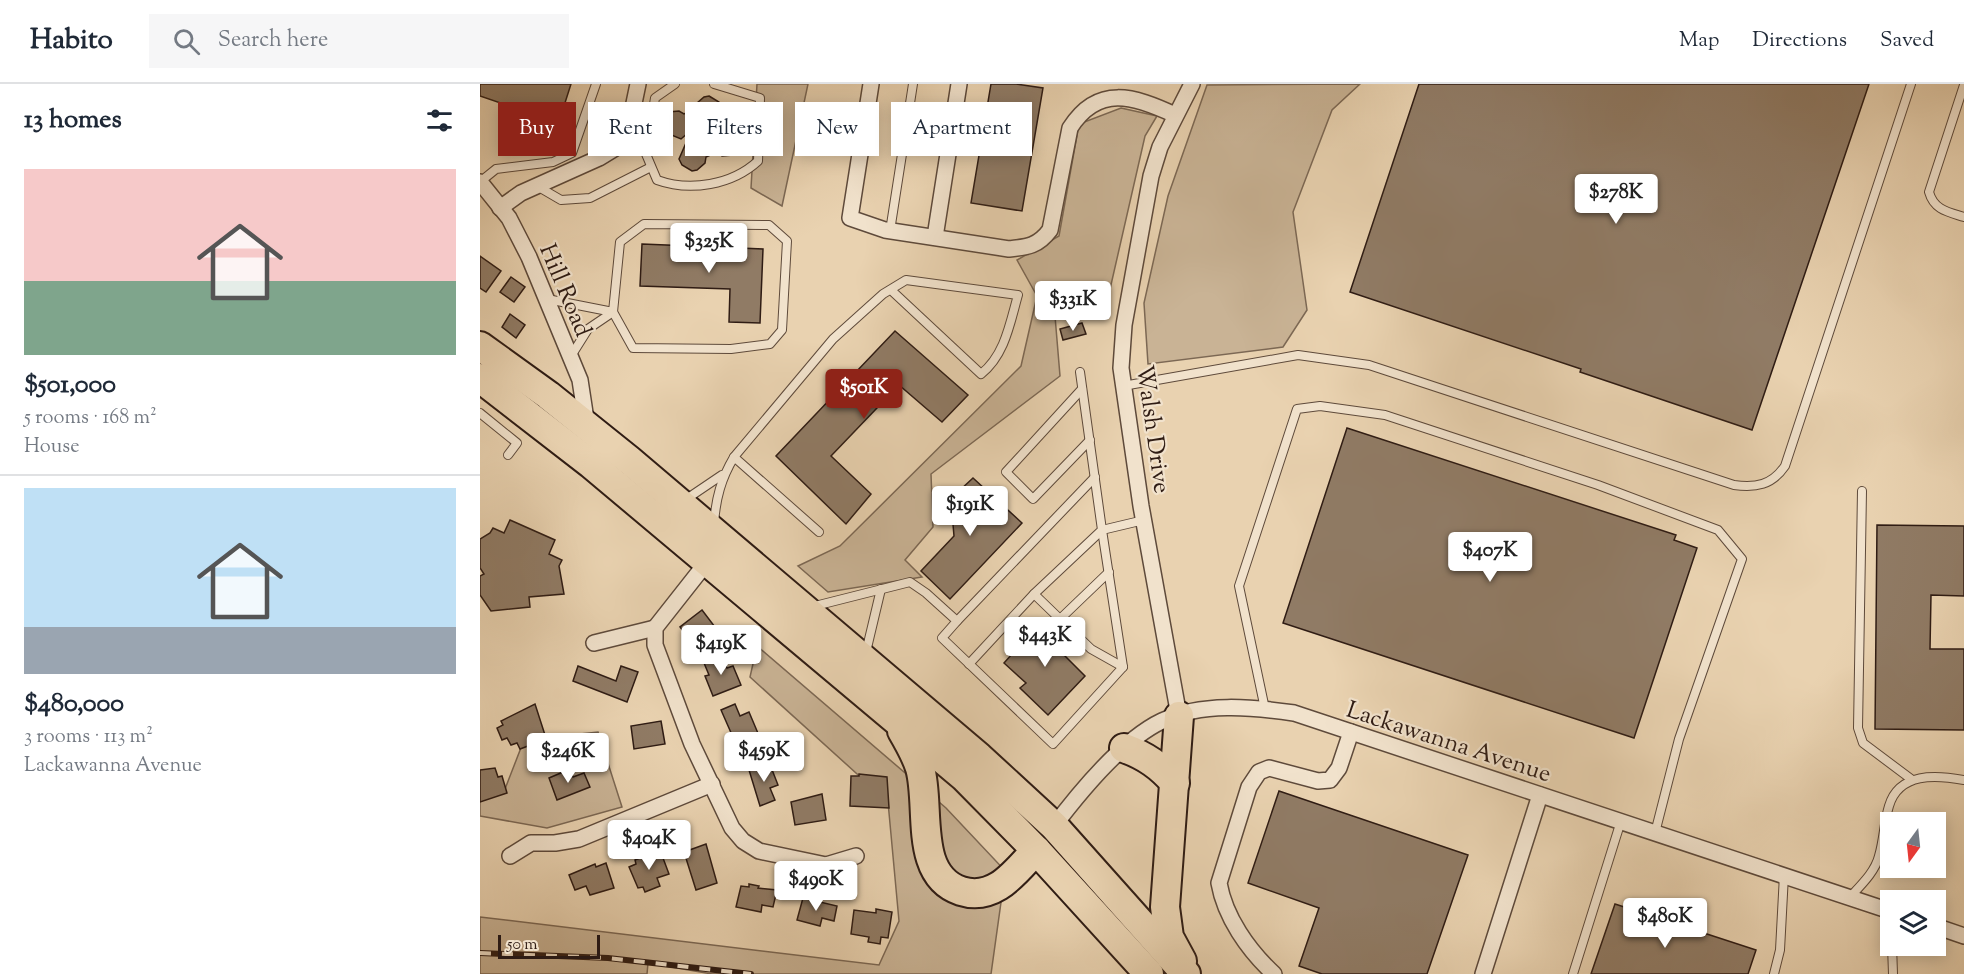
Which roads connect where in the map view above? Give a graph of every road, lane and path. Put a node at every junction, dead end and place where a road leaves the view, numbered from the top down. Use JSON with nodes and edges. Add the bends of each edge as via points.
{"nodes":[{"id":1,"x":596,"y":84,"type":"edge"},
{"id":2,"x":638,"y":84,"type":"edge"},
{"id":3,"x":675,"y":84,"type":"edge"},
{"id":4,"x":714,"y":84,"type":"edge"},
{"id":5,"x":871,"y":84,"type":"edge"},
{"id":6,"x":913,"y":84,"type":"edge"},
{"id":7,"x":959,"y":84,"type":"edge"},
{"id":8,"x":1192,"y":84,"type":"edge"},
{"id":9,"x":1911,"y":84,"type":"edge"},
{"id":10,"x":1964,"y":85,"type":"edge"},
{"id":11,"x":1175,"y":115,"type":"junction"},
{"id":12,"x":651,"y":167,"type":"junction"},
{"id":13,"x":480,"y":182,"type":"edge"},
{"id":14,"x":536,"y":185,"type":"junction"},
{"id":15,"x":500,"y":208,"type":"junction"},
{"id":16,"x":1964,"y":217,"type":"edge"},
{"id":17,"x":890,"y":231,"type":"junction"},
{"id":18,"x":935,"y":237,"type":"junction"},
{"id":19,"x":891,"y":290,"type":"junction"},
{"id":20,"x":547,"y":299,"type":"junction"},
{"id":21,"x":614,"y":312,"type":"junction"},
{"id":22,"x":480,"y":346,"type":"edge"},
{"id":23,"x":570,"y":358,"type":"junction"},
{"id":24,"x":1080,"y":372,"type":"dead end"},
{"id":25,"x":480,"y":378,"type":"edge"},
{"id":26,"x":1123,"y":386,"type":"junction"},
{"id":27,"x":1082,"y":389,"type":"junction"},
{"id":28,"x":480,"y":413,"type":"edge"},
{"id":29,"x":587,"y":426,"type":"junction"},
{"id":30,"x":1090,"y":440,"type":"junction"},
{"id":31,"x":508,"y":455,"type":"dead end"},
{"id":32,"x":734,"y":456,"type":"junction"},
{"id":33,"x":723,"y":474,"type":"junction"},
{"id":34,"x":1095,"y":477,"type":"junction"},
{"id":35,"x":1862,"y":491,"type":"dead end"},
{"id":36,"x":680,"y":503,"type":"junction"},
{"id":37,"x":1144,"y":520,"type":"junction"},
{"id":38,"x":1102,"y":530,"type":"junction"},
{"id":39,"x":713,"y":531,"type":"junction"},
{"id":40,"x":819,"y":532,"type":"dead end"},
{"id":41,"x":707,"y":562,"type":"junction"},
{"id":42,"x":1109,"y":572,"type":"junction"},
{"id":43,"x":881,"y":589,"type":"junction"},
{"id":44,"x":1034,"y":594,"type":"junction"},
{"id":45,"x":806,"y":609,"type":"junction"},
{"id":46,"x":1060,"y":619,"type":"junction"},
{"id":47,"x":957,"y":621,"type":"junction"},
{"id":48,"x":656,"y":628,"type":"junction"},
{"id":49,"x":594,"y":643,"type":"dead end"},
{"id":50,"x":864,"y":658,"type":"junction"},
{"id":51,"x":969,"y":664,"type":"junction"},
{"id":52,"x":1123,"y":667,"type":"junction"},
{"id":53,"x":1265,"y":709,"type":"junction"},
{"id":54,"x":1179,"y":716,"type":"junction"},
{"id":55,"x":896,"y":721,"type":"junction"},
{"id":56,"x":1351,"y":732,"type":"junction"},
{"id":57,"x":1125,"y":748,"type":"junction"},
{"id":58,"x":1911,"y":778,"type":"junction"},
{"id":59,"x":1964,"y":780,"type":"edge"},
{"id":60,"x":1175,"y":783,"type":"junction"},
{"id":61,"x":712,"y":784,"type":"junction"},
{"id":62,"x":1540,"y":795,"type":"junction"},
{"id":63,"x":1621,"y":821,"type":"junction"},
{"id":64,"x":1054,"y":826,"type":"junction"},
{"id":65,"x":1655,"y":832,"type":"junction"},
{"id":66,"x":1036,"y":850,"type":"junction"},
{"id":67,"x":510,"y":856,"type":"dead end"},
{"id":68,"x":856,"y":856,"type":"dead end"},
{"id":69,"x":1784,"y":875,"type":"junction"},
{"id":70,"x":1850,"y":897,"type":"junction"},
{"id":71,"x":1880,"y":908,"type":"edge"},
{"id":72,"x":1946,"y":930,"type":"edge"},
{"id":73,"x":1964,"y":936,"type":"edge"},
{"id":74,"x":1892,"y":956,"type":"edge"},
{"id":75,"x":1149,"y":974,"type":"edge"},
{"id":76,"x":1187,"y":974,"type":"edge"},
{"id":77,"x":1274,"y":974,"type":"edge"},
{"id":78,"x":1483,"y":974,"type":"edge"},
{"id":79,"x":1574,"y":974,"type":"edge"},
{"id":80,"x":1774,"y":974,"type":"edge"},
{"id":81,"x":1893,"y":974,"type":"edge"}],
"edges":[{"from":1,"to":13,"type":"lane","via":[[572,153],[553,162],[496,169]]},
{"from":2,"to":14,"type":"street","via":[[628,132],[617,147]]},
{"from":3,"to":12,"type":"lane","via":[[656,98],[646,154]]},
{"from":4,"to":12,"type":"lane","via":[[760,98],[758,161],[747,171],[716,184],[670,185],[657,180]]},
{"from":5,"to":17,"type":"street","via":[[850,218]]},
{"from":6,"to":17,"type":"lane"},
{"from":7,"to":18,"type":"street"},
{"from":8,"to":11,"type":"street","name":"Walsh Drive"},
{"from":9,"to":26,"type":"lane","via":[[1785,466],[1768,482],[1753,487],[1734,485],[1368,365],[1335,359],[1298,355]]},
{"from":10,"to":16,"type":"lane","via":[[1929,192],[1938,208]]},
{"from":11,"to":18,"type":"street","via":[[1144,101],[1109,95],[1078,115],[1070,128],[1050,230],[1041,242],[1009,249]]},
{"from":11,"to":26,"type":"street","name":"Walsh Drive","via":[[1160,147],[1149,187],[1124,326]]},
{"from":12,"to":14,"type":"lane","via":[[590,198],[561,200]]},
{"from":13,"to":15,"type":"street","name":"Hill Road"},
{"from":14,"to":15,"type":"street"},
{"from":15,"to":20,"type":"street","name":"Hill Road","via":[[529,257]]},
{"from":17,"to":18,"type":"street"},
{"from":19,"to":19,"type":"lane","via":[[906,280],[1018,295],[994,363],[981,374]]},
{"from":19,"to":32,"type":"lane","via":[[833,339]]},
{"from":20,"to":21,"type":"lane"},
{"from":20,"to":23,"type":"street","name":"Hill Road"},
{"from":21,"to":21,"type":"lane","via":[[633,348],[731,349],[770,344],[782,330],[788,241],[769,225],[644,224],[620,242]]},
{"from":21,"to":23,"type":"lane","via":[[588,329]]},
{"from":22,"to":29,"type":"highway"},
{"from":23,"to":29,"type":"street","name":"Hill Road","via":[[580,380]]},
{"from":24,"to":27,"type":"lane"},
{"from":25,"to":41,"type":"highway","via":[[591,464]]},
{"from":26,"to":37,"type":"street","name":"Walsh Drive"},
{"from":27,"to":30,"type":"lane"},
{"from":27,"to":30,"type":"lane","via":[[1006,472],[1033,499]]},
{"from":28,"to":31,"type":"lane","via":[[517,443]]},
{"from":29,"to":36,"type":"highway"},
{"from":30,"to":34,"type":"lane"},
{"from":32,"to":33,"type":"lane"},
{"from":32,"to":40,"type":"lane"},
{"from":33,"to":36,"type":"lane"},
{"from":33,"to":39,"type":"lane"},
{"from":34,"to":38,"type":"lane"},
{"from":34,"to":47,"type":"lane"},
{"from":35,"to":58,"type":"lane","via":[[1858,728],[1863,743]]},
{"from":36,"to":39,"type":"highway"},
{"from":37,"to":38,"type":"lane"},
{"from":37,"to":54,"type":"street","name":"Walsh Drive"},
{"from":38,"to":42,"type":"lane"},
{"from":38,"to":44,"type":"lane"},
{"from":39,"to":45,"type":"highway"},
{"from":41,"to":48,"type":"street"},
{"from":41,"to":55,"type":"highway"},
{"from":42,"to":46,"type":"lane"},
{"from":42,"to":52,"type":"lane"},
{"from":43,"to":45,"type":"lane"},
{"from":43,"to":47,"type":"lane","via":[[910,582]]},
{"from":43,"to":50,"type":"lane"},
{"from":44,"to":46,"type":"lane"},
{"from":44,"to":51,"type":"lane"},
{"from":45,"to":50,"type":"highway"},
{"from":46,"to":52,"type":"lane","via":[[1091,650]]},
{"from":47,"to":51,"type":"lane","via":[[942,638]]},
{"from":48,"to":49,"type":"street"},
{"from":48,"to":61,"type":"street","via":[[660,662]]},
{"from":50,"to":64,"type":"highway"},
{"from":51,"to":52,"type":"lane","via":[[1053,744]]},
{"from":53,"to":54,"type":"street","name":"Lackawanna Avenue","via":[[1200,710]]},
{"from":53,"to":56,"type":"street","name":"Lackawanna Avenue","via":[[1294,713]]},
{"from":53,"to":65,"type":"lane","via":[[1239,586],[1297,409],[1320,406],[1385,415],[1598,485],[1718,530],[1742,559],[1679,740]]},
{"from":54,"to":57,"type":"street","name":"Lackawanna Avenue","via":[[1162,721]]},
{"from":54,"to":60,"type":"highway"},
{"from":55,"to":66,"type":"highway","via":[[964,777]]},
{"from":55,"to":66,"type":"highway","via":[[920,769],[929,849],[933,865],[947,884],[970,893],[988,892],[998,888]]},
{"from":56,"to":62,"type":"street","name":"Lackawanna Avenue"},
{"from":56,"to":77,"type":"street","via":[[1339,768],[1330,780],[1318,781],[1269,768],[1258,772],[1246,798],[1219,883],[1241,938]]},
{"from":57,"to":60,"type":"highway","via":[[1151,760]]},
{"from":57,"to":64,"type":"street","name":"Lackawanna Avenue"},
{"from":58,"to":59,"type":"lane"},
{"from":58,"to":70,"type":"lane","via":[[1890,802],[1879,857]]},
{"from":60,"to":76,"type":"highway","via":[[1165,907],[1169,937]]},
{"from":61,"to":67,"type":"street","via":[[579,839],[531,843]]},
{"from":61,"to":68,"type":"street","via":[[732,828],[743,841],[759,850],[826,865]]},
{"from":62,"to":63,"type":"street","name":"Lackawanna Avenue"},
{"from":62,"to":78,"type":"street"},
{"from":63,"to":65,"type":"street","name":"Lackawanna Avenue"},
{"from":63,"to":79,"type":"lane"},
{"from":64,"to":66,"type":"street","name":"Lackawanna Avenue"},
{"from":64,"to":76,"type":"highway"},
{"from":65,"to":69,"type":"street","name":"Lackawanna Avenue"},
{"from":66,"to":75,"type":"highway"},
{"from":69,"to":70,"type":"street","name":"Lackawanna Avenue"},
{"from":69,"to":80,"type":"lane","via":[[1780,950]]},
{"from":70,"to":71,"type":"street","name":"Lackawanna Avenue"},
{"from":72,"to":73,"type":"street"},
{"from":74,"to":81,"type":"lane"}]}
